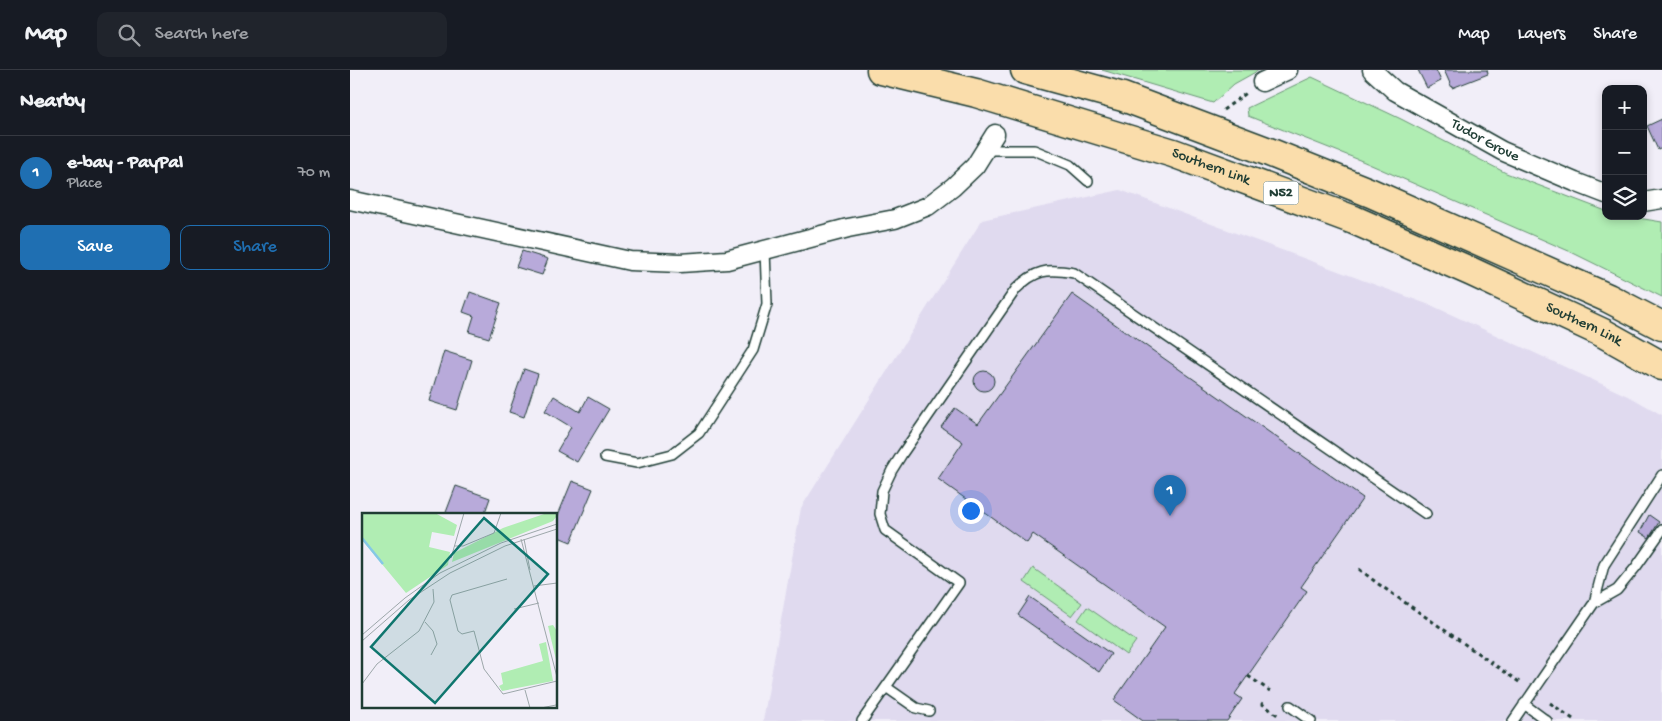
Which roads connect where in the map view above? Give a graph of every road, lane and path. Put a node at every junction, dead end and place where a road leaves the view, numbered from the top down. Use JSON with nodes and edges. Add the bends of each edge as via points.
{"nodes":[{"id":1,"x":881,"y":70,"type":"edge"},
{"id":2,"x":1025,"y":70,"type":"edge"},
{"id":3,"x":1288,"y":70,"type":"edge"},
{"id":4,"x":1372,"y":70,"type":"edge"},
{"id":5,"x":1262,"y":82,"type":"joint"},
{"id":6,"x":1200,"y":127,"type":"junction"},
{"id":7,"x":995,"y":134,"type":"dead end"},
{"id":8,"x":985,"y":150,"type":"junction"},
{"id":9,"x":1088,"y":181,"type":"dead end"},
{"id":10,"x":1602,"y":192,"type":"edge"},
{"id":11,"x":1662,"y":198,"type":"edge"},
{"id":12,"x":350,"y":200,"type":"edge"},
{"id":13,"x":1647,"y":201,"type":"edge"},
{"id":14,"x":765,"y":250,"type":"junction"},
{"id":15,"x":1662,"y":326,"type":"edge"},
{"id":16,"x":1662,"y":366,"type":"edge"},
{"id":17,"x":605,"y":457,"type":"dead end"},
{"id":18,"x":1660,"y":477,"type":"edge"},
{"id":19,"x":1426,"y":514,"type":"dead end"},
{"id":20,"x":1662,"y":530,"type":"edge"},
{"id":21,"x":1359,"y":569,"type":"dead end"},
{"id":22,"x":1594,"y":603,"type":"junction"},
{"id":23,"x":1248,"y":676,"type":"dead end"},
{"id":24,"x":886,"y":687,"type":"junction"},
{"id":25,"x":1270,"y":691,"type":"dead end"},
{"id":26,"x":1533,"y":691,"type":"junction"},
{"id":27,"x":1261,"y":703,"type":"dead end"},
{"id":28,"x":1524,"y":704,"type":"junction"},
{"id":29,"x":1290,"y":706,"type":"dead end"},
{"id":30,"x":929,"y":711,"type":"dead end"},
{"id":31,"x":1282,"y":718,"type":"dead end"},
{"id":32,"x":862,"y":721,"type":"edge"},
{"id":33,"x":1311,"y":721,"type":"edge"},
{"id":34,"x":1513,"y":721,"type":"edge"},
{"id":35,"x":1548,"y":721,"type":"edge"},
{"id":36,"x":1576,"y":721,"type":"edge"}],
"edges":[{"from":1,"to":16,"type":"main road","name":"Southern Link","number":"N52","via":[[976,93],[1173,152],[1354,220],[1595,329]]},
{"from":2,"to":6,"type":"main road","number":"N52","via":[[1123,97]]},
{"from":3,"to":5,"type":"street"},
{"from":4,"to":10,"type":"street","name":"Tudor Grove","via":[[1395,91],[1502,151]]},
{"from":5,"to":6,"type":"path"},
{"from":6,"to":15,"type":"main road","number":"N52","via":[[1371,193],[1581,286]]},
{"from":7,"to":8,"type":"street"},
{"from":8,"to":9,"type":"lane","via":[[1034,150],[1070,165]]},
{"from":8,"to":14,"type":"street","via":[[953,188],[928,206],[895,219]]},
{"from":11,"to":13,"type":"street"},
{"from":12,"to":14,"type":"street","via":[[630,261],[689,263],[727,260]]},
{"from":14,"to":17,"type":"lane","via":[[767,304],[754,350],[699,433],[672,454],[637,463]]},
{"from":18,"to":22,"type":"lane","via":[[1604,565]]},
{"from":19,"to":24,"type":"lane","via":[[1074,273],[1042,272],[1029,277],[1016,290],[902,454],[882,491],[880,514],[885,530],[959,584]]},
{"from":20,"to":22,"type":"lane","via":[[1618,590]]},
{"from":21,"to":26,"type":"path"},
{"from":22,"to":26,"type":"lane"},
{"from":23,"to":25,"type":"path"},
{"from":24,"to":30,"type":"lane","via":[[916,708]]},
{"from":24,"to":32,"type":"lane"},
{"from":26,"to":28,"type":"lane"},
{"from":26,"to":36,"type":"path"},
{"from":27,"to":31,"type":"path"},
{"from":28,"to":34,"type":"lane"},
{"from":28,"to":35,"type":"lane"},
{"from":29,"to":33,"type":"lane"}]}
